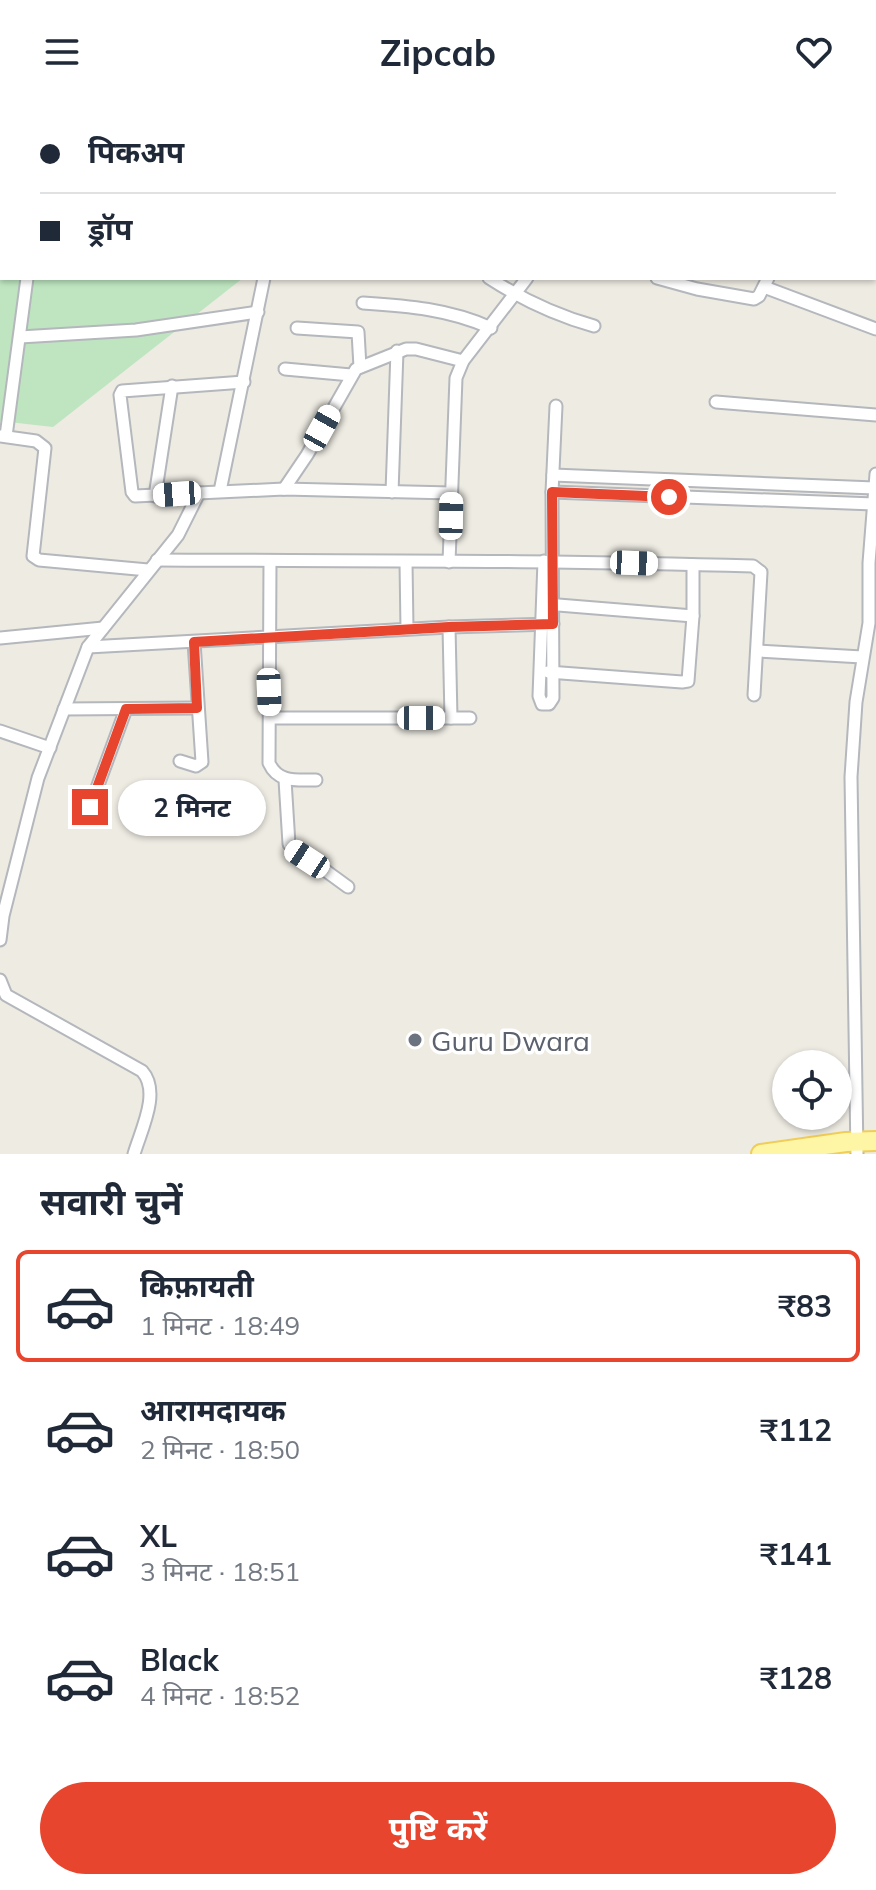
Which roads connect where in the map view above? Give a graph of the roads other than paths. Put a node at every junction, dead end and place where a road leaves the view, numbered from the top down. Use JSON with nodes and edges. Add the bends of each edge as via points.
{"nodes":[{"id":1,"x":27,"y":280,"type":"edge"},
{"id":2,"x":264,"y":280,"type":"edge"},
{"id":3,"x":492,"y":280,"type":"edge"},
{"id":4,"x":526,"y":280,"type":"edge"},
{"id":5,"x":665,"y":280,"type":"edge"},
{"id":6,"x":766,"y":282,"type":"edge"},
{"id":7,"x":515,"y":295,"type":"junction"},
{"id":8,"x":363,"y":303,"type":"dead end"},
{"id":9,"x":258,"y":312,"type":"junction"},
{"id":10,"x":594,"y":326,"type":"dead end"},
{"id":11,"x":297,"y":328,"type":"dead end"},
{"id":12,"x":491,"y":328,"type":"junction"},
{"id":13,"x":876,"y":329,"type":"edge"},
{"id":14,"x":20,"y":337,"type":"junction"},
{"id":15,"x":397,"y":351,"type":"junction"},
{"id":16,"x":463,"y":361,"type":"junction"},
{"id":17,"x":285,"y":369,"type":"dead end"},
{"id":18,"x":356,"y":371,"type":"junction"},
{"id":19,"x":244,"y":382,"type":"junction"},
{"id":20,"x":172,"y":386,"type":"junction"},
{"id":21,"x":716,"y":402,"type":"dead end"},
{"id":22,"x":556,"y":406,"type":"dead end"},
{"id":23,"x":876,"y":415,"type":"edge"},
{"id":24,"x":3,"y":436,"type":"edge"},
{"id":25,"x":876,"y":474,"type":"edge"},
{"id":26,"x":553,"y":475,"type":"junction"},
{"id":27,"x":874,"y":488,"type":"junction"},
{"id":28,"x":284,"y":489,"type":"junction"},
{"id":29,"x":220,"y":491,"type":"junction"},
{"id":30,"x":392,"y":492,"type":"junction"},
{"id":31,"x":552,"y":492,"type":"junction"},
{"id":32,"x":199,"y":493,"type":"junction"},
{"id":33,"x":451,"y":493,"type":"junction"},
{"id":34,"x":155,"y":496,"type":"junction"},
{"id":35,"x":874,"y":504,"type":"junction"},
{"id":36,"x":157,"y":560,"type":"junction"},
{"id":37,"x":270,"y":561,"type":"junction"},
{"id":38,"x":549,"y":561,"type":"junction"},
{"id":39,"x":406,"y":562,"type":"junction"},
{"id":40,"x":449,"y":562,"type":"junction"},
{"id":41,"x":693,"y":565,"type":"junction"},
{"id":42,"x":148,"y":570,"type":"junction"},
{"id":43,"x":548,"y":604,"type":"junction"},
{"id":44,"x":693,"y":616,"type":"junction"},
{"id":45,"x":872,"y":623,"type":"edge"},
{"id":46,"x":547,"y":624,"type":"junction"},
{"id":47,"x":449,"y":627,"type":"junction"},
{"id":48,"x":103,"y":628,"type":"junction"},
{"id":49,"x":407,"y":629,"type":"junction"},
{"id":50,"x":0,"y":638,"type":"edge"},
{"id":51,"x":268,"y":638,"type":"junction"},
{"id":52,"x":194,"y":642,"type":"junction"},
{"id":53,"x":88,"y":647,"type":"junction"},
{"id":54,"x":759,"y":651,"type":"junction"},
{"id":55,"x":862,"y":657,"type":"junction"},
{"id":56,"x":754,"y":695,"type":"dead end"},
{"id":57,"x":197,"y":708,"type":"junction"},
{"id":58,"x":64,"y":709,"type":"junction"},
{"id":59,"x":126,"y":709,"type":"junction"},
{"id":60,"x":270,"y":718,"type":"junction"},
{"id":61,"x":451,"y":718,"type":"junction"},
{"id":62,"x":470,"y":718,"type":"dead end"},
{"id":63,"x":0,"y":731,"type":"edge"},
{"id":64,"x":50,"y":748,"type":"junction"},
{"id":65,"x":180,"y":761,"type":"dead end"},
{"id":66,"x":285,"y":780,"type":"junction"},
{"id":67,"x":316,"y":780,"type":"dead end"},
{"id":68,"x":90,"y":807,"type":"dead end"},
{"id":69,"x":348,"y":887,"type":"dead end"},
{"id":70,"x":0,"y":940,"type":"edge"},
{"id":71,"x":0,"y":980,"type":"edge"},
{"id":72,"x":863,"y":1145,"type":"edge"},
{"id":73,"x":134,"y":1154,"type":"edge"},
{"id":74,"x":761,"y":1154,"type":"edge"}],
"edges":[{"from":1,"to":14,"type":"street"},
{"from":2,"to":9,"type":"street"},
{"from":3,"to":7,"type":"street"},
{"from":4,"to":7,"type":"street"},
{"from":5,"to":6,"type":"street","via":[[746,299],[754,299]]},
{"from":6,"to":13,"type":"street"},
{"from":7,"to":10,"type":"street","via":[[554,315]]},
{"from":7,"to":12,"type":"street"},
{"from":8,"to":12,"type":"street","via":[[426,308]]},
{"from":9,"to":14,"type":"street","via":[[136,330]]},
{"from":9,"to":19,"type":"street"},
{"from":11,"to":18,"type":"street","via":[[358,332]]},
{"from":12,"to":16,"type":"street"},
{"from":14,"to":24,"type":"street"},
{"from":15,"to":16,"type":"street","via":[[416,349]]},
{"from":15,"to":18,"type":"street"},
{"from":15,"to":30,"type":"street"},
{"from":16,"to":33,"type":"street","via":[[454,398]]},
{"from":17,"to":18,"type":"street"},
{"from":18,"to":28,"type":"street"},
{"from":19,"to":20,"type":"street"},
{"from":19,"to":29,"type":"street"},
{"from":20,"to":34,"type":"street"},
{"from":20,"to":34,"type":"street","via":[[126,389],[120,395],[132,492]]},
{"from":21,"to":23,"type":"street"},
{"from":22,"to":26,"type":"street"},
{"from":24,"to":42,"type":"street","via":[[36,441],[45,448],[33,556]]},
{"from":25,"to":27,"type":"street"},
{"from":26,"to":27,"type":"street"},
{"from":26,"to":31,"type":"street"},
{"from":27,"to":35,"type":"street"},
{"from":28,"to":29,"type":"street"},
{"from":28,"to":30,"type":"street"},
{"from":29,"to":32,"type":"street"},
{"from":30,"to":33,"type":"street"},
{"from":31,"to":35,"type":"street"},
{"from":31,"to":38,"type":"street"},
{"from":32,"to":34,"type":"street"},
{"from":32,"to":36,"type":"street","via":[[178,535]]},
{"from":33,"to":40,"type":"street"},
{"from":35,"to":45,"type":"street"},
{"from":36,"to":37,"type":"street"},
{"from":36,"to":42,"type":"street"},
{"from":37,"to":39,"type":"street"},
{"from":37,"to":51,"type":"street"},
{"from":38,"to":40,"type":"street"},
{"from":38,"to":41,"type":"street"},
{"from":38,"to":43,"type":"street"},
{"from":39,"to":40,"type":"street"},
{"from":39,"to":49,"type":"street"},
{"from":41,"to":44,"type":"street"},
{"from":41,"to":54,"type":"street","via":[[759,569]]},
{"from":42,"to":48,"type":"street"},
{"from":43,"to":44,"type":"street"},
{"from":43,"to":46,"type":"street"},
{"from":44,"to":46,"type":"street","via":[[686,682],[545,672]]},
{"from":45,"to":55,"type":"street"},
{"from":46,"to":47,"type":"street"},
{"from":47,"to":49,"type":"street"},
{"from":47,"to":61,"type":"street"},
{"from":48,"to":50,"type":"street"},
{"from":48,"to":53,"type":"street"},
{"from":49,"to":51,"type":"street"},
{"from":51,"to":52,"type":"street"},
{"from":51,"to":60,"type":"street"},
{"from":52,"to":53,"type":"street"},
{"from":52,"to":57,"type":"street"},
{"from":53,"to":58,"type":"street"},
{"from":54,"to":55,"type":"street"},
{"from":54,"to":56,"type":"street"},
{"from":55,"to":72,"type":"street","via":[[851,777]]},
{"from":57,"to":59,"type":"street"},
{"from":57,"to":65,"type":"street","via":[[201,765]]},
{"from":58,"to":59,"type":"street"},
{"from":58,"to":64,"type":"street"},
{"from":59,"to":68,"type":"street"},
{"from":60,"to":61,"type":"street"},
{"from":60,"to":66,"type":"street","via":[[269,763]]},
{"from":61,"to":62,"type":"street"},
{"from":63,"to":64,"type":"street"},
{"from":64,"to":70,"type":"street","via":[[34,793]]},
{"from":66,"to":67,"type":"street"},
{"from":66,"to":69,"type":"street","via":[[289,844]]},
{"from":71,"to":73,"type":"street","via":[[6,995],[149,1079],[151,1091]]},
{"from":72,"to":74,"type":"main road"}]}
